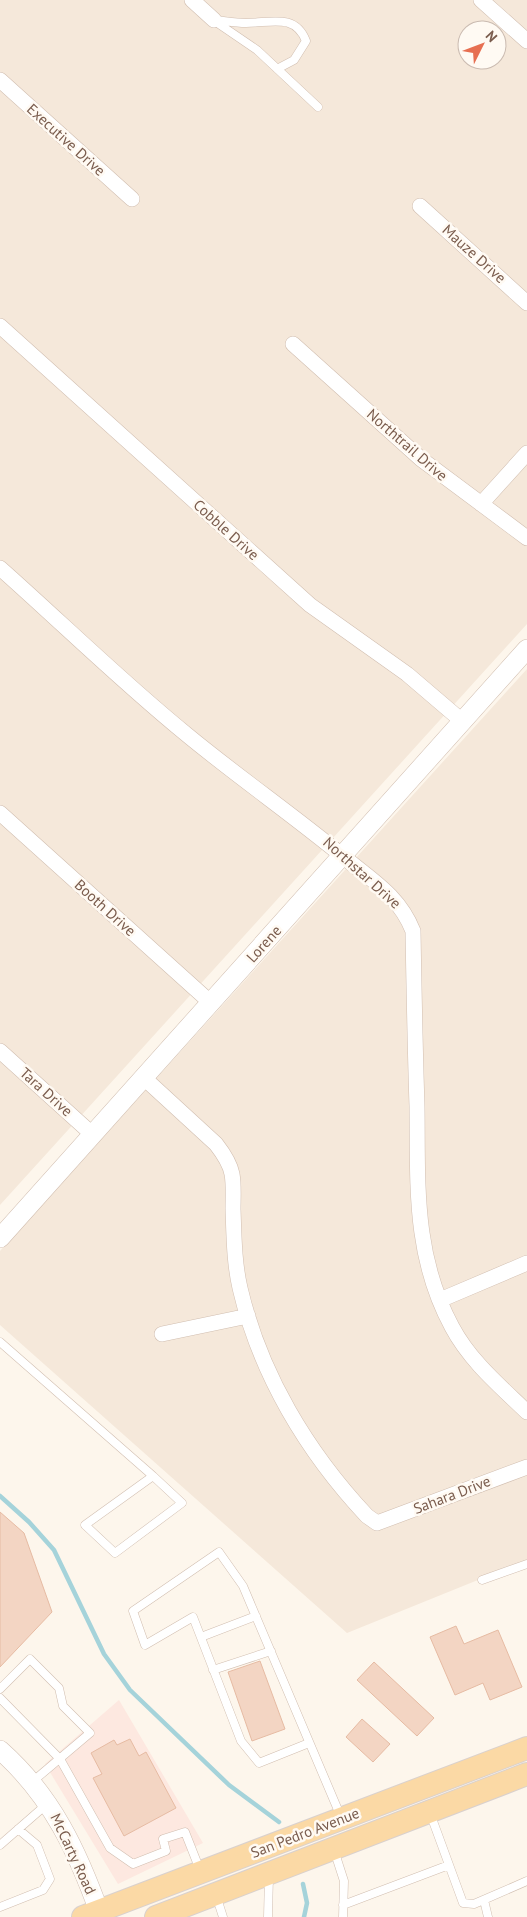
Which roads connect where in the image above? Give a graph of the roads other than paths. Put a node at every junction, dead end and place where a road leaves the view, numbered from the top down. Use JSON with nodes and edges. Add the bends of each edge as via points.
{"nodes":[{"id":1,"x":192,"y":0,"type":"edge"},
{"id":2,"x":481,"y":0,"type":"edge"},
{"id":3,"x":214,"y":20,"type":"junction"},
{"id":4,"x":527,"y":41,"type":"edge"},
{"id":5,"x":277,"y":69,"type":"junction"},
{"id":6,"x":0,"y":80,"type":"edge"},
{"id":7,"x":318,"y":107,"type":"dead end"},
{"id":8,"x":132,"y":199,"type":"dead end"},
{"id":9,"x":420,"y":206,"type":"dead end"},
{"id":10,"x":527,"y":303,"type":"edge"},
{"id":11,"x":0,"y":326,"type":"edge"},
{"id":12,"x":293,"y":344,"type":"dead end"},
{"id":13,"x":527,"y":453,"type":"edge"},
{"id":14,"x":481,"y":504,"type":"junction"},
{"id":15,"x":527,"y":538,"type":"edge"},
{"id":16,"x":0,"y":568,"type":"edge"},
{"id":17,"x":527,"y":649,"type":"edge"},
{"id":18,"x":462,"y":721,"type":"junction"},
{"id":19,"x":0,"y":813,"type":"edge"},
{"id":20,"x":343,"y":856,"type":"junction"},
{"id":21,"x":210,"y":1002,"type":"junction"},
{"id":22,"x":0,"y":1051,"type":"edge"},
{"id":23,"x":143,"y":1077,"type":"junction"},
{"id":24,"x":92,"y":1134,"type":"junction"},
{"id":25,"x":0,"y":1238,"type":"edge"},
{"id":26,"x":527,"y":1263,"type":"edge"},
{"id":27,"x":440,"y":1300,"type":"junction"},
{"id":28,"x":248,"y":1316,"type":"junction"},
{"id":29,"x":162,"y":1334,"type":"dead end"},
{"id":30,"x":0,"y":1342,"type":"edge"},
{"id":31,"x":527,"y":1412,"type":"edge"},
{"id":32,"x":527,"y":1466,"type":"edge"},
{"id":33,"x":153,"y":1476,"type":"junction"},
{"id":34,"x":527,"y":1564,"type":"edge"},
{"id":35,"x":482,"y":1580,"type":"dead end"},
{"id":36,"x":256,"y":1616,"type":"junction"},
{"id":37,"x":201,"y":1637,"type":"junction"},
{"id":38,"x":271,"y":1651,"type":"junction"},
{"id":39,"x":213,"y":1670,"type":"junction"},
{"id":40,"x":0,"y":1689,"type":"edge"},
{"id":41,"x":0,"y":1698,"type":"edge"},
{"id":42,"x":309,"y":1743,"type":"junction"},
{"id":43,"x":527,"y":1748,"type":"edge"},
{"id":44,"x":0,"y":1750,"type":"edge"},
{"id":45,"x":60,"y":1759,"type":"junction"},
{"id":46,"x":527,"y":1774,"type":"edge"},
{"id":47,"x":32,"y":1782,"type":"junction"},
{"id":48,"x":421,"y":1788,"type":"junction"},
{"id":49,"x":48,"y":1803,"type":"junction"},
{"id":50,"x":429,"y":1811,"type":"junction"},
{"id":51,"x":342,"y":1819,"type":"junction"},
{"id":52,"x":18,"y":1830,"type":"junction"},
{"id":53,"x":0,"y":1846,"type":"edge"},
{"id":54,"x":333,"y":1848,"type":"junction"},
{"id":55,"x":449,"y":1865,"type":"junction"},
{"id":56,"x":201,"y":1872,"type":"junction"},
{"id":57,"x":269,"y":1873,"type":"junction"},
{"id":58,"x":527,"y":1881,"type":"edge"},
{"id":59,"x":216,"y":1894,"type":"junction"},
{"id":60,"x":484,"y":1900,"type":"junction"},
{"id":61,"x":343,"y":1905,"type":"junction"},
{"id":62,"x":0,"y":1907,"type":"edge"},
{"id":63,"x":182,"y":1912,"type":"edge"},
{"id":64,"x":94,"y":1915,"type":"edge"},
{"id":65,"x":156,"y":1917,"type":"edge"},
{"id":66,"x":223,"y":1917,"type":"edge"},
{"id":67,"x":268,"y":1917,"type":"edge"},
{"id":68,"x":343,"y":1917,"type":"edge"},
{"id":69,"x":488,"y":1917,"type":"edge"}],
"edges":[{"from":1,"to":3,"type":"street"},
{"from":2,"to":4,"type":"street"},
{"from":3,"to":5,"type":"lane","via":[[238,35]]},
{"from":3,"to":5,"type":"lane","via":[[290,22],[301,29],[306,41],[294,60]]},
{"from":5,"to":7,"type":"lane"},
{"from":6,"to":8,"type":"street","name":"Executive Drive"},
{"from":9,"to":10,"type":"street","name":"Mauze Drive"},
{"from":11,"to":18,"type":"street","name":"Cobble Drive","via":[[310,605],[407,674]]},
{"from":12,"to":14,"type":"street","name":"Northtrail Drive","via":[[421,460]]},
{"from":13,"to":14,"type":"street"},
{"from":14,"to":15,"type":"street","name":"Northtrail Drive"},
{"from":16,"to":20,"type":"street","name":"Northstar Drive","via":[[184,733],[236,775],[314,830]]},
{"from":17,"to":18,"type":"street","name":"Lorene"},
{"from":18,"to":20,"type":"street","name":"Lorene"},
{"from":19,"to":21,"type":"street","name":"Booth Drive"},
{"from":20,"to":21,"type":"street","name":"Lorene"},
{"from":20,"to":27,"type":"street","name":"Northstar Drive","via":[[390,895],[405,912],[413,931],[420,1232]]},
{"from":21,"to":23,"type":"street","name":"Lorene"},
{"from":22,"to":24,"type":"street","name":"Tara Drive"},
{"from":23,"to":24,"type":"street","name":"Lorene"},
{"from":23,"to":28,"type":"street","via":[[224,1155],[232,1174],[234,1245]]},
{"from":24,"to":25,"type":"street","name":"Lorene"},
{"from":26,"to":27,"type":"street"},
{"from":27,"to":31,"type":"street","name":"Northstar Drive","via":[[452,1328],[467,1350]]},
{"from":28,"to":29,"type":"street"},
{"from":28,"to":32,"type":"street","name":"Sahara Drive","via":[[269,1372],[292,1418],[354,1502],[377,1523]]},
{"from":30,"to":33,"type":"lane"},
{"from":33,"to":33,"type":"lane","via":[[85,1525],[115,1553],[182,1502]]},
{"from":34,"to":35,"type":"lane"},
{"from":36,"to":37,"type":"lane"},
{"from":36,"to":37,"type":"lane","via":[[243,1586],[220,1552],[133,1611],[145,1645],[193,1617]]},
{"from":36,"to":38,"type":"lane"},
{"from":37,"to":39,"type":"lane"},
{"from":38,"to":39,"type":"lane"},
{"from":38,"to":42,"type":"lane"},
{"from":39,"to":42,"type":"lane","via":[[241,1741],[260,1763]]},
{"from":40,"to":45,"type":"lane","via":[[30,1659],[60,1688],[63,1706],[90,1733]]},
{"from":41,"to":45,"type":"lane"},
{"from":42,"to":51,"type":"lane"},
{"from":43,"to":48,"type":"main road","name":"San Pedro Avenue"},
{"from":44,"to":47,"type":"street","name":"McCarty Road"},
{"from":45,"to":47,"type":"lane"},
{"from":45,"to":56,"type":"lane","via":[[110,1848],[133,1864],[166,1851],[163,1839],[185,1832]]},
{"from":46,"to":50,"type":"main road","name":"San Pedro Avenue"},
{"from":47,"to":49,"type":"street","name":"McCarty Road"},
{"from":48,"to":50,"type":"main road"},
{"from":48,"to":51,"type":"main road","name":"San Pedro Avenue"},
{"from":49,"to":52,"type":"lane"},
{"from":49,"to":64,"type":"street","name":"McCarty Road","via":[[70,1842]]},
{"from":50,"to":54,"type":"main road","name":"San Pedro Avenue"},
{"from":50,"to":55,"type":"lane"},
{"from":51,"to":56,"type":"main road","name":"San Pedro Avenue"},
{"from":52,"to":53,"type":"lane"},
{"from":52,"to":62,"type":"lane","via":[[37,1845],[50,1879],[43,1890]]},
{"from":54,"to":57,"type":"main road","name":"San Pedro Avenue"},
{"from":54,"to":61,"type":"lane","via":[[344,1881]]},
{"from":55,"to":60,"type":"lane","via":[[463,1903],[474,1904]]},
{"from":55,"to":61,"type":"lane"},
{"from":56,"to":64,"type":"main road","name":"San Pedro Avenue"},
{"from":57,"to":59,"type":"main road","name":"San Pedro Avenue"},
{"from":57,"to":67,"type":"lane"},
{"from":58,"to":60,"type":"lane"},
{"from":59,"to":63,"type":"main road","name":"San Pedro Avenue"},
{"from":59,"to":66,"type":"lane"},
{"from":60,"to":69,"type":"lane"},
{"from":61,"to":68,"type":"lane"},
{"from":63,"to":65,"type":"main road","name":"San Pedro Avenue"}]}
